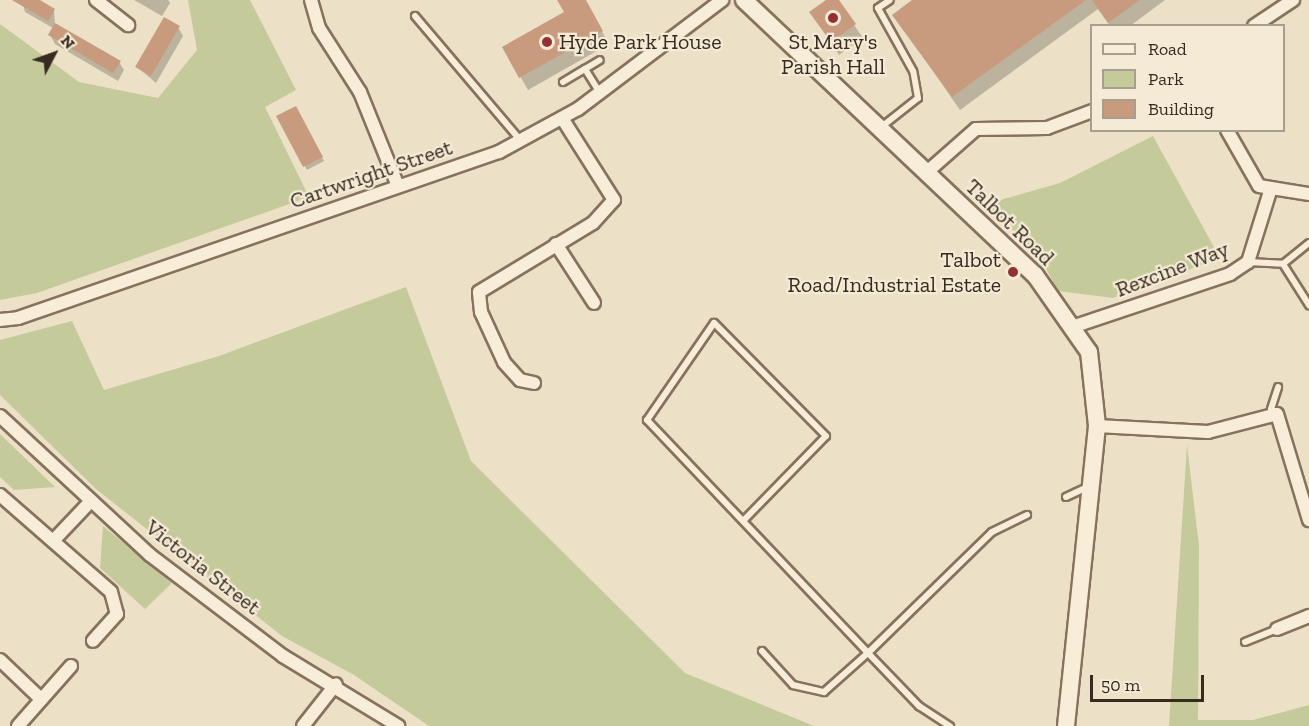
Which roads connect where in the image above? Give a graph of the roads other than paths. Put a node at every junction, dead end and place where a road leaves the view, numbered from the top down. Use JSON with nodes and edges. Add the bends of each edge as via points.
{"nodes":[{"id":1,"x":96,"y":0,"type":"edge"},
{"id":2,"x":311,"y":0,"type":"edge"},
{"id":3,"x":722,"y":0,"type":"edge"},
{"id":4,"x":890,"y":0,"type":"edge"},
{"id":5,"x":1293,"y":0,"type":"edge"},
{"id":6,"x":748,"y":1,"type":"edge"},
{"id":7,"x":415,"y":16,"type":"dead end"},
{"id":8,"x":1257,"y":24,"type":"edge"},
{"id":9,"x":128,"y":26,"type":"dead end"},
{"id":10,"x":600,"y":60,"type":"dead end"},
{"id":11,"x":585,"y":69,"type":"junction"},
{"id":12,"x":563,"y":82,"type":"dead end"},
{"id":13,"x":600,"y":94,"type":"junction"},
{"id":14,"x":1090,"y":112,"type":"edge"},
{"id":15,"x":562,"y":118,"type":"junction"},
{"id":16,"x":880,"y":128,"type":"junction"},
{"id":17,"x":1228,"y":132,"type":"edge"},
{"id":18,"x":520,"y":140,"type":"junction"},
{"id":19,"x":927,"y":172,"type":"junction"},
{"id":20,"x":398,"y":186,"type":"junction"},
{"id":21,"x":1271,"y":188,"type":"junction"},
{"id":22,"x":1309,"y":195,"type":"edge"},
{"id":23,"x":1309,"y":243,"type":"edge"},
{"id":24,"x":556,"y":244,"type":"junction"},
{"id":25,"x":1248,"y":262,"type":"junction"},
{"id":26,"x":1283,"y":264,"type":"junction"},
{"id":27,"x":594,"y":303,"type":"dead end"},
{"id":28,"x":1309,"y":305,"type":"edge"},
{"id":29,"x":0,"y":320,"type":"edge"},
{"id":30,"x":1072,"y":327,"type":"junction"},
{"id":31,"x":534,"y":383,"type":"dead end"},
{"id":32,"x":1278,"y":387,"type":"dead end"},
{"id":33,"x":1277,"y":414,"type":"junction"},
{"id":34,"x":0,"y":416,"type":"edge"},
{"id":35,"x":1097,"y":426,"type":"junction"},
{"id":36,"x":1091,"y":485,"type":"junction"},
{"id":37,"x":0,"y":495,"type":"edge"},
{"id":38,"x":1066,"y":497,"type":"dead end"},
{"id":39,"x":90,"y":502,"type":"junction"},
{"id":40,"x":1027,"y":515,"type":"dead end"},
{"id":41,"x":744,"y":520,"type":"junction"},
{"id":42,"x":1309,"y":520,"type":"edge"},
{"id":43,"x":53,"y":541,"type":"junction"},
{"id":44,"x":1309,"y":616,"type":"edge"},
{"id":45,"x":1277,"y":629,"type":"joint"},
{"id":46,"x":93,"y":642,"type":"dead end"},
{"id":47,"x":1245,"y":642,"type":"dead end"},
{"id":48,"x":762,"y":651,"type":"dead end"},
{"id":49,"x":868,"y":652,"type":"junction"},
{"id":50,"x":0,"y":660,"type":"edge"},
{"id":51,"x":71,"y":666,"type":"dead end"},
{"id":52,"x":336,"y":684,"type":"junction"},
{"id":53,"x":41,"y":699,"type":"junction"},
{"id":54,"x":18,"y":726,"type":"edge"},
{"id":55,"x":303,"y":726,"type":"edge"},
{"id":56,"x":398,"y":726,"type":"edge"},
{"id":57,"x":950,"y":726,"type":"edge"},
{"id":58,"x":1066,"y":726,"type":"edge"}],
"edges":[{"from":1,"to":9,"type":"street"},
{"from":2,"to":20,"type":"street","via":[[319,27],[360,93]]},
{"from":3,"to":13,"type":"street","name":"Cartwright Street"},
{"from":4,"to":16,"type":"lane","via":[[878,8],[913,71],[918,98]]},
{"from":5,"to":8,"type":"street"},
{"from":6,"to":16,"type":"street","name":"Talbot Road"},
{"from":7,"to":18,"type":"lane"},
{"from":10,"to":11,"type":"lane"},
{"from":11,"to":12,"type":"lane"},
{"from":11,"to":13,"type":"lane"},
{"from":13,"to":15,"type":"street","name":"Cartwright Street"},
{"from":14,"to":19,"type":"street","via":[[1047,128],[976,129]]},
{"from":15,"to":18,"type":"street","name":"Cartwright Street"},
{"from":15,"to":24,"type":"street","via":[[614,200],[593,223]]},
{"from":16,"to":19,"type":"street","name":"Talbot Road"},
{"from":17,"to":21,"type":"street","via":[[1259,186]]},
{"from":18,"to":20,"type":"street","name":"Cartwright Street"},
{"from":19,"to":30,"type":"street","name":"Talbot Road","via":[[1035,275]]},
{"from":20,"to":29,"type":"street","name":"Cartwright Street","via":[[18,318]]},
{"from":21,"to":22,"type":"street"},
{"from":21,"to":25,"type":"street","name":"Rexcine Way"},
{"from":23,"to":26,"type":"lane"},
{"from":24,"to":27,"type":"street"},
{"from":24,"to":31,"type":"street","via":[[479,292],[481,312],[504,362],[520,380]]},
{"from":25,"to":26,"type":"lane"},
{"from":25,"to":30,"type":"street","name":"Rexcine Way","via":[[1230,274]]},
{"from":26,"to":28,"type":"lane"},
{"from":30,"to":35,"type":"street","name":"Talbot Road","via":[[1089,352]]},
{"from":32,"to":33,"type":"lane","via":[[1271,408]]},
{"from":33,"to":35,"type":"street","via":[[1208,432]]},
{"from":33,"to":42,"type":"street"},
{"from":34,"to":39,"type":"street","name":"Victoria Street"},
{"from":35,"to":36,"type":"street","name":"Talbot Road"},
{"from":36,"to":38,"type":"lane"},
{"from":36,"to":58,"type":"street","name":"Talbot Road"},
{"from":37,"to":43,"type":"street"},
{"from":39,"to":43,"type":"street"},
{"from":39,"to":52,"type":"street","name":"Victoria Street","via":[[239,623]]},
{"from":40,"to":49,"type":"lane","via":[[992,532]]},
{"from":41,"to":41,"type":"lane","via":[[647,420],[714,323],[826,436]]},
{"from":41,"to":49,"type":"lane"},
{"from":43,"to":46,"type":"street","via":[[111,592],[117,614]]},
{"from":44,"to":45,"type":"street"},
{"from":45,"to":47,"type":"lane"},
{"from":48,"to":49,"type":"lane","via":[[793,685],[824,692]]},
{"from":49,"to":57,"type":"lane","via":[[919,706]]},
{"from":50,"to":53,"type":"street"},
{"from":51,"to":53,"type":"street"},
{"from":52,"to":55,"type":"street"},
{"from":52,"to":56,"type":"street","name":"Victoria Street"},
{"from":53,"to":54,"type":"street"}]}
